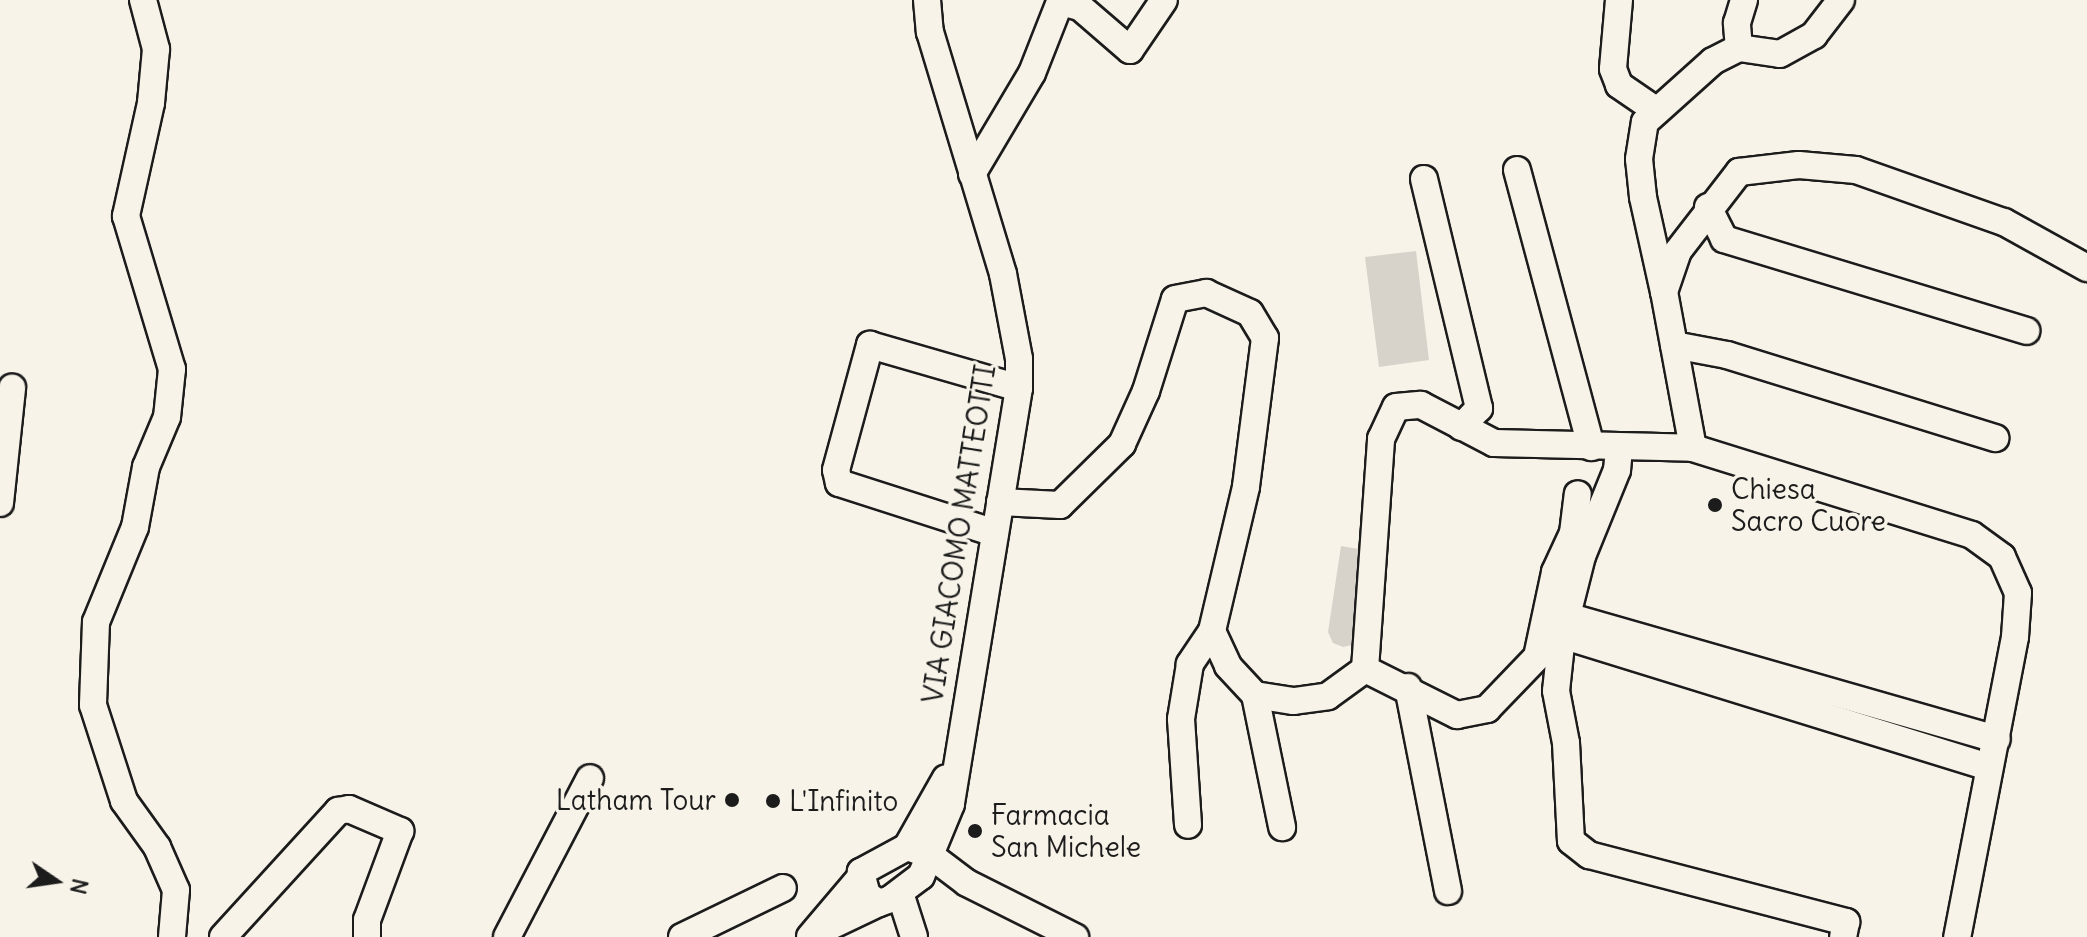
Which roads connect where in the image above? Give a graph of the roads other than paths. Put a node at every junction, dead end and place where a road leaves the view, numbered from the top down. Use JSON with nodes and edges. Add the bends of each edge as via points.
{"nodes":[{"id":1,"x":143,"y":0,"type":"edge"},
{"id":2,"x":927,"y":0,"type":"edge"},
{"id":3,"x":1164,"y":0,"type":"edge"},
{"id":4,"x":1619,"y":0,"type":"edge"},
{"id":5,"x":1744,"y":0,"type":"edge"},
{"id":6,"x":1841,"y":0,"type":"edge"},
{"id":7,"x":1739,"y":48,"type":"junction"},
{"id":8,"x":1657,"y":111,"type":"junction"},
{"id":9,"x":1517,"y":170,"type":"dead end"},
{"id":10,"x":972,"y":174,"type":"junction"},
{"id":11,"x":1424,"y":179,"type":"dead end"},
{"id":12,"x":1708,"y":207,"type":"junction"},
{"id":13,"x":2087,"y":268,"type":"edge"},
{"id":14,"x":1664,"y":292,"type":"junction"},
{"id":15,"x":2026,"y":331,"type":"dead end"},
{"id":16,"x":1674,"y":345,"type":"junction"},
{"id":17,"x":12,"y":388,"type":"dead end"},
{"id":18,"x":1019,"y":388,"type":"junction"},
{"id":19,"x":1461,"y":427,"type":"junction"},
{"id":20,"x":1995,"y":438,"type":"dead end"},
{"id":21,"x":1591,"y":447,"type":"junction"},
{"id":22,"x":1619,"y":448,"type":"junction"},
{"id":23,"x":1693,"y":448,"type":"junction"},
{"id":24,"x":1578,"y":494,"type":"dead end"},
{"id":25,"x":1000,"y":502,"type":"junction"},
{"id":26,"x":0,"y":503,"type":"edge"},
{"id":27,"x":995,"y":533,"type":"junction"},
{"id":28,"x":1564,"y":626,"type":"junction"},
{"id":29,"x":1212,"y":631,"type":"junction"},
{"id":30,"x":1365,"y":669,"type":"junction"},
{"id":31,"x":1408,"y":687,"type":"junction"},
{"id":32,"x":1255,"y":695,"type":"junction"},
{"id":33,"x":1997,"y":739,"type":"junction"},
{"id":34,"x":1989,"y":767,"type":"junction"},
{"id":35,"x":590,"y":778,"type":"dead end"},
{"id":36,"x":1188,"y":825,"type":"dead end"},
{"id":37,"x":1282,"y":827,"type":"dead end"},
{"id":38,"x":919,"y":859,"type":"junction"},
{"id":39,"x":860,"y":878,"type":"junction"},
{"id":40,"x":783,"y":888,"type":"dead end"},
{"id":41,"x":1448,"y":891,"type":"dead end"},
{"id":42,"x":890,"y":898,"type":"junction"},
{"id":43,"x":181,"y":932,"type":"edge"},
{"id":44,"x":813,"y":935,"type":"edge"},
{"id":45,"x":223,"y":937,"type":"edge"},
{"id":46,"x":367,"y":937,"type":"edge"},
{"id":47,"x":507,"y":937,"type":"edge"},
{"id":48,"x":682,"y":937,"type":"edge"},
{"id":49,"x":914,"y":937,"type":"edge"},
{"id":50,"x":1075,"y":937,"type":"edge"},
{"id":51,"x":1843,"y":937,"type":"edge"},
{"id":52,"x":1957,"y":937,"type":"edge"}],
"edges":[{"from":1,"to":43,"type":"street","via":[[156,49],[151,103],[126,216],[172,369],[167,417],[146,467],[135,527],[96,622],[93,705],[124,801],[157,847],[176,890]]},
{"from":2,"to":10,"type":"street","name":"VIA GIACOMO MATTEOTTI","via":[[930,32]]},
{"from":3,"to":10,"type":"street","via":[[1130,50],[1080,7],[1060,2],[1032,73]]},
{"from":4,"to":8,"type":"street","via":[[1613,69],[1619,85]]},
{"from":5,"to":7,"type":"street","via":[[1737,23]]},
{"from":6,"to":7,"type":"street","via":[[1814,35],[1780,54]]},
{"from":7,"to":8,"type":"street","via":[[1713,61]]},
{"from":8,"to":14,"type":"street","via":[[1645,122],[1639,159]]},
{"from":9,"to":21,"type":"street"},
{"from":10,"to":18,"type":"street","name":"VIA GIACOMO MATTEOTTI","via":[[1003,274],[1019,359]]},
{"from":11,"to":19,"type":"street","via":[[1479,408]]},
{"from":12,"to":13,"type":"street","via":[[1739,172],[1799,165],[1856,170],[2004,222]]},
{"from":12,"to":14,"type":"street","via":[[1678,251]]},
{"from":12,"to":15,"type":"street","via":[[1724,239]]},
{"from":14,"to":16,"type":"street"},
{"from":16,"to":20,"type":"street","via":[[1727,355]]},
{"from":16,"to":23,"type":"street"},
{"from":17,"to":26,"type":"street"},
{"from":18,"to":25,"type":"street","name":"VIA GIACOMO MATTEOTTI"},
{"from":18,"to":27,"type":"street","via":[[870,345],[836,470],[839,483]]},
{"from":19,"to":21,"type":"street","via":[[1494,443]]},
{"from":19,"to":30,"type":"street","via":[[1421,405],[1396,407],[1381,439]]},
{"from":21,"to":22,"type":"street"},
{"from":22,"to":23,"type":"street"},
{"from":22,"to":28,"type":"street","via":[[1617,470],[1582,556]]},
{"from":23,"to":33,"type":"street","via":[[1972,535],[2002,557],[2018,593]]},
{"from":24,"to":31,"type":"street","via":[[1573,533],[1555,572],[1537,657],[1513,686],[1487,709],[1457,715]]},
{"from":25,"to":27,"type":"street","name":"VIA GIACOMO MATTEOTTI"},
{"from":25,"to":29,"type":"street","via":[[1060,505],[1122,444],[1146,391],[1175,299],[1206,293],[1250,313],[1265,338],[1246,487]]},
{"from":27,"to":38,"type":"street","name":"VIA GIACOMO MATTEOTTI","via":[[951,804]]},
{"from":28,"to":33,"type":"street"},
{"from":28,"to":34,"type":"street"},
{"from":28,"to":51,"type":"street","via":[[1556,691],[1566,743],[1571,841],[1589,855],[1846,922]]},
{"from":29,"to":32,"type":"street","via":[[1228,666]]},
{"from":29,"to":36,"type":"street","via":[[1190,664],[1181,719]]},
{"from":30,"to":31,"type":"street"},
{"from":30,"to":32,"type":"street","via":[[1328,696],[1294,701]]},
{"from":31,"to":41,"type":"street"},
{"from":32,"to":37,"type":"street"},
{"from":33,"to":34,"type":"street"},
{"from":34,"to":52,"type":"street"},
{"from":35,"to":47,"type":"street"},
{"from":38,"to":39,"type":"street","name":"VIA GIACOMO MATTEOTTI","via":[[868,865]]},
{"from":38,"to":42,"type":"street","name":"VIA GIACOMO MATTEOTTI"},
{"from":38,"to":50,"type":"street"},
{"from":39,"to":42,"type":"street","via":[[867,895]]},
{"from":39,"to":44,"type":"street","name":"VIA GIACOMO MATTEOTTI"},
{"from":40,"to":48,"type":"street"},
{"from":42,"to":44,"type":"street","name":"VIA GIACOMO MATTEOTTI"},
{"from":42,"to":49,"type":"street"},
{"from":45,"to":46,"type":"street","via":[[338,811],[349,809],[400,831],[367,920]]}]}
